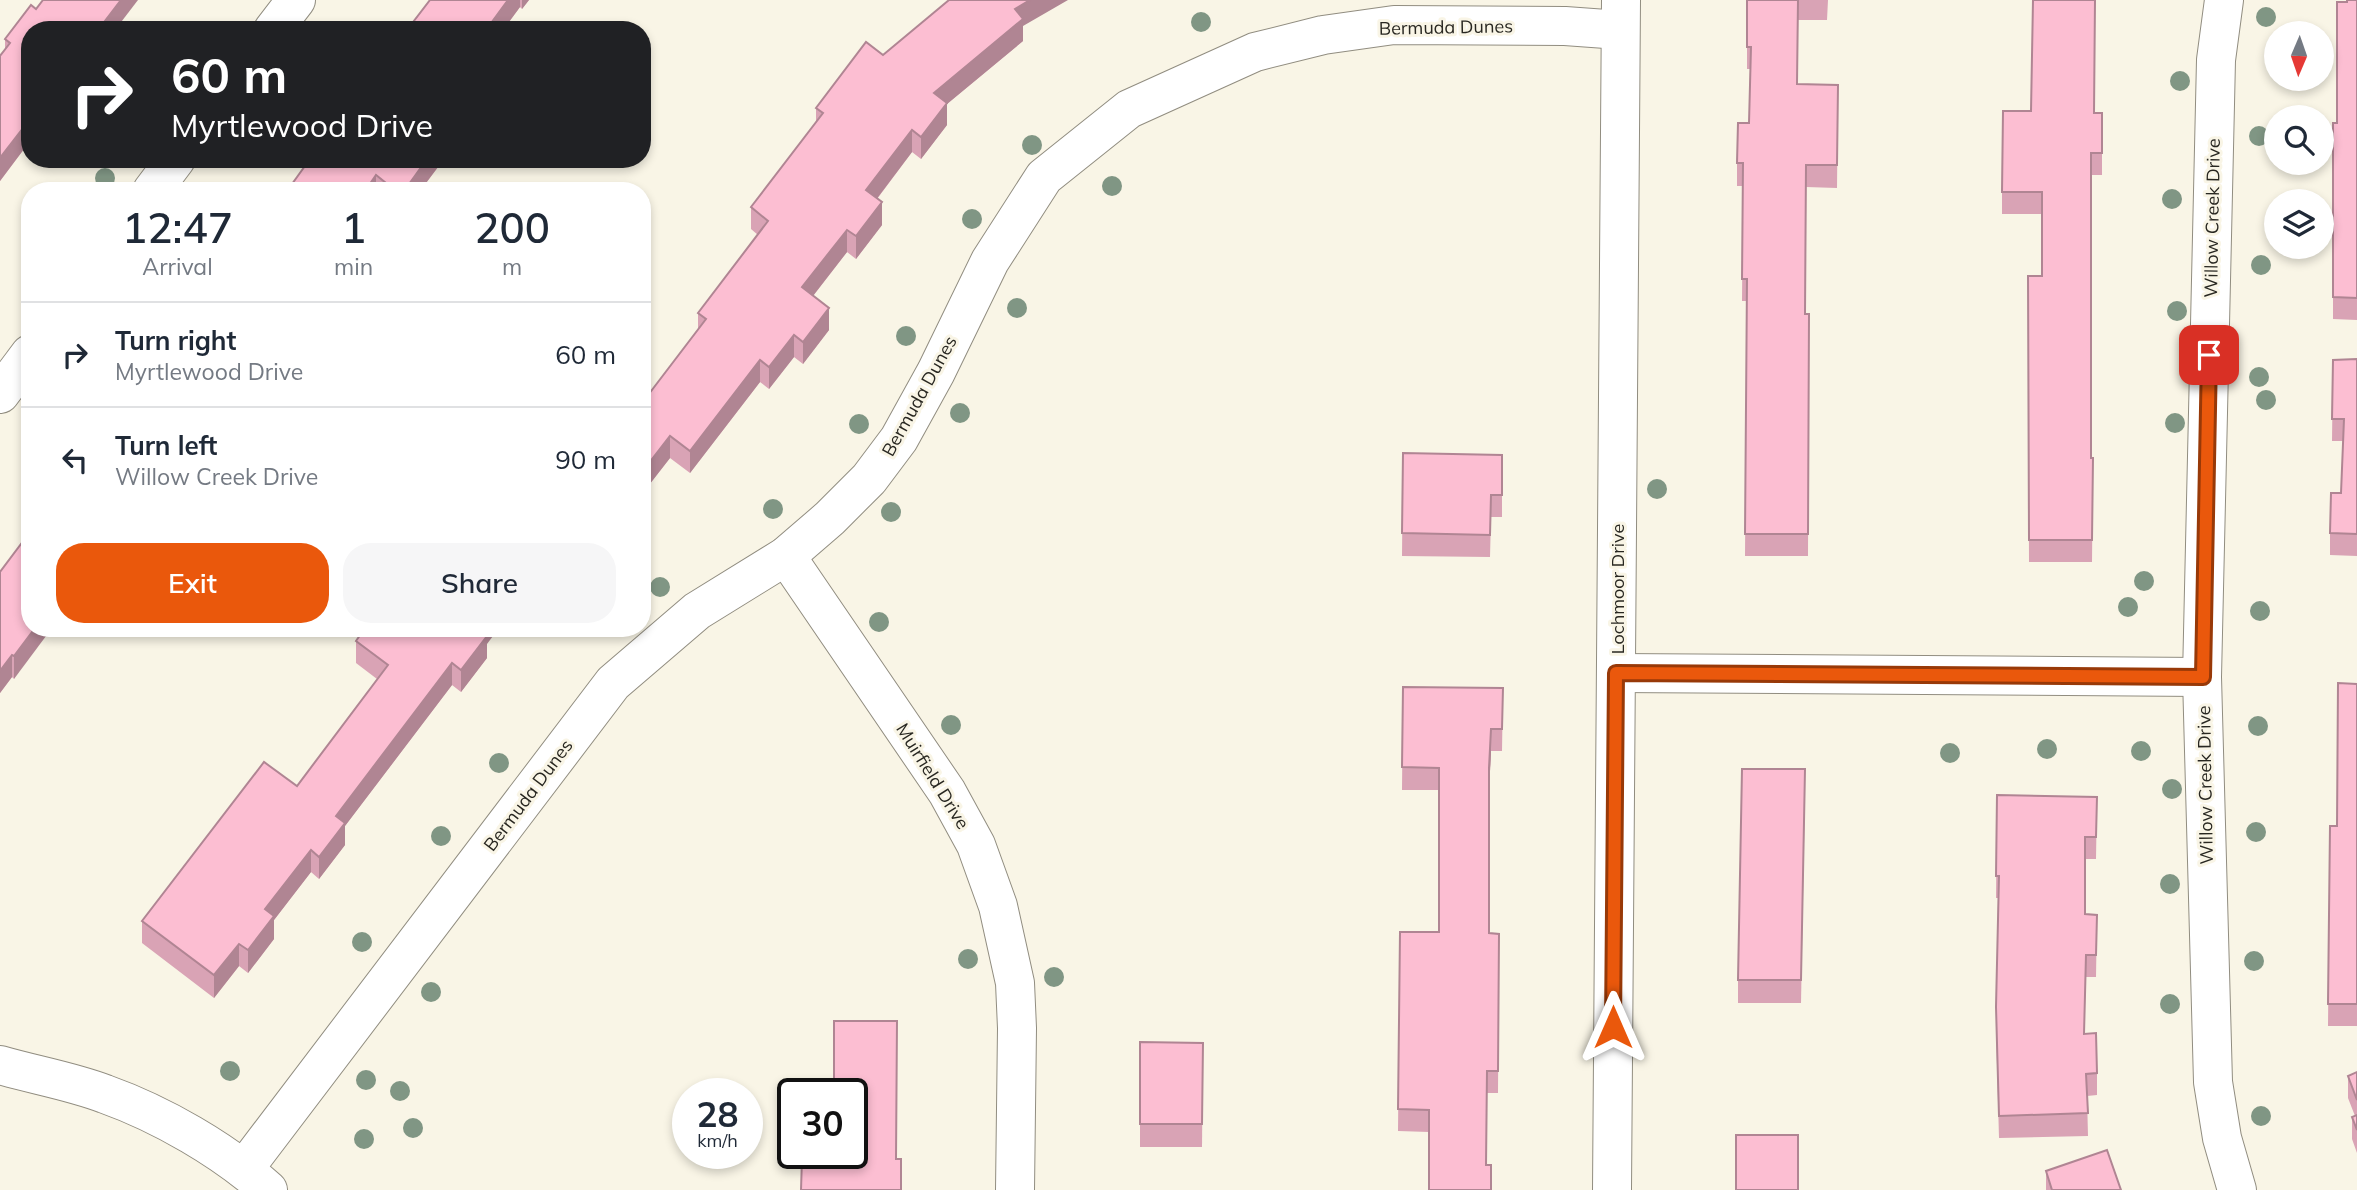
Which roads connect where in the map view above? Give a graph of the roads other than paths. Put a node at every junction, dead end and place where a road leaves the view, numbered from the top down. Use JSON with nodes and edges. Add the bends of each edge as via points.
{"nodes":[{"id":1,"x":296,"y":0,"type":"edge"},
{"id":2,"x":2224,"y":0,"type":"edge"},
{"id":3,"x":1620,"y":15,"type":"edge"},
{"id":4,"x":280,"y":21,"type":"edge"},
{"id":5,"x":21,"y":366,"type":"edge"},
{"id":6,"x":0,"y":394,"type":"edge"},
{"id":7,"x":786,"y":556,"type":"junction"},
{"id":8,"x":1616,"y":673,"type":"junction"},
{"id":9,"x":2203,"y":677,"type":"junction"},
{"id":10,"x":0,"y":1065,"type":"edge"},
{"id":11,"x":256,"y":1179,"type":"edge"},
{"id":12,"x":1015,"y":1190,"type":"edge"},
{"id":13,"x":1612,"y":1190,"type":"edge"},
{"id":14,"x":2237,"y":1190,"type":"edge"}],
"edges":[{"from":1,"to":4,"type":"street"},
{"from":2,"to":9,"type":"street","name":"Willow Creek Drive","via":[[2216,60]]},
{"from":3,"to":7,"type":"street","name":"Bermuda Dunes","via":[[1565,26],[1394,25],[1323,34],[1255,52],[1129,109],[1044,177],[990,261],[899,439],[869,479]]},
{"from":3,"to":8,"type":"street","name":"Lochmoor Drive"},
{"from":5,"to":6,"type":"street"},
{"from":7,"to":11,"type":"street","name":"Bermuda Dunes","via":[[697,611],[613,683]]},
{"from":7,"to":12,"type":"street","name":"Muirfield Drive","via":[[947,792],[976,845],[998,906],[1015,983]]},
{"from":8,"to":9,"type":"street"},
{"from":8,"to":13,"type":"street","name":"Lochmoor Drive"},
{"from":9,"to":14,"type":"street","name":"Willow Creek Drive","via":[[2213,1082]]},
{"from":10,"to":11,"type":"street","via":[[104,1093],[170,1123]]}]}
